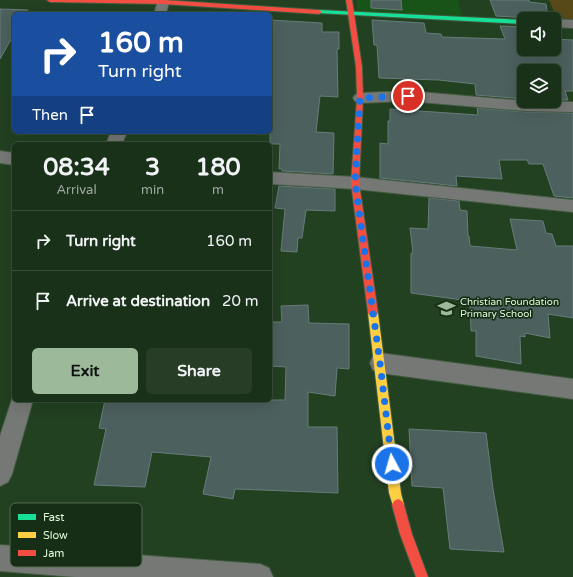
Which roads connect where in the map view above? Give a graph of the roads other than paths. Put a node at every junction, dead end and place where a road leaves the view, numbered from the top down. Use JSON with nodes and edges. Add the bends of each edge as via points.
{"nodes":[{"id":1,"x":50,"y":0,"type":"edge"},
{"id":2,"x":349,"y":0,"type":"edge"},
{"id":3,"x":162,"y":5,"type":"edge"},
{"id":4,"x":350,"y":12,"type":"junction"},
{"id":5,"x":517,"y":22,"type":"edge"},
{"id":6,"x":561,"y":23,"type":"edge"},
{"id":7,"x":573,"y":24,"type":"edge"},
{"id":8,"x":360,"y":98,"type":"junction"},
{"id":9,"x":573,"y":107,"type":"edge"},
{"id":10,"x":0,"y":156,"type":"edge"},
{"id":11,"x":12,"y":159,"type":"edge"},
{"id":12,"x":272,"y":178,"type":"edge"},
{"id":13,"x":355,"y":182,"type":"junction"},
{"id":14,"x":573,"y":206,"type":"edge"},
{"id":15,"x":380,"y":363,"type":"junction"},
{"id":16,"x":573,"y":388,"type":"edge"},
{"id":17,"x":21,"y":402,"type":"edge"},
{"id":18,"x":0,"y":474,"type":"edge"},
{"id":19,"x":0,"y":558,"type":"edge"},
{"id":20,"x":10,"y":559,"type":"edge"},
{"id":21,"x":110,"y":567,"type":"edge"},
{"id":22,"x":260,"y":577,"type":"edge"},
{"id":23,"x":422,"y":577,"type":"edge"}],
"edges":[{"from":1,"to":3,"type":"street"},
{"from":2,"to":4,"type":"street"},
{"from":3,"to":4,"type":"street"},
{"from":4,"to":5,"type":"street"},
{"from":4,"to":8,"type":"street","via":[[359,67]]},
{"from":6,"to":7,"type":"street"},
{"from":8,"to":9,"type":"street","via":[[408,96],[526,106]]},
{"from":8,"to":13,"type":"street"},
{"from":10,"to":11,"type":"street"},
{"from":12,"to":13,"type":"street"},
{"from":13,"to":14,"type":"street"},
{"from":13,"to":15,"type":"street"},
{"from":15,"to":16,"type":"street"},
{"from":15,"to":23,"type":"street","via":[[395,493],[406,534]]},
{"from":17,"to":18,"type":"street"},
{"from":19,"to":20,"type":"street"},
{"from":21,"to":22,"type":"street"}]}
